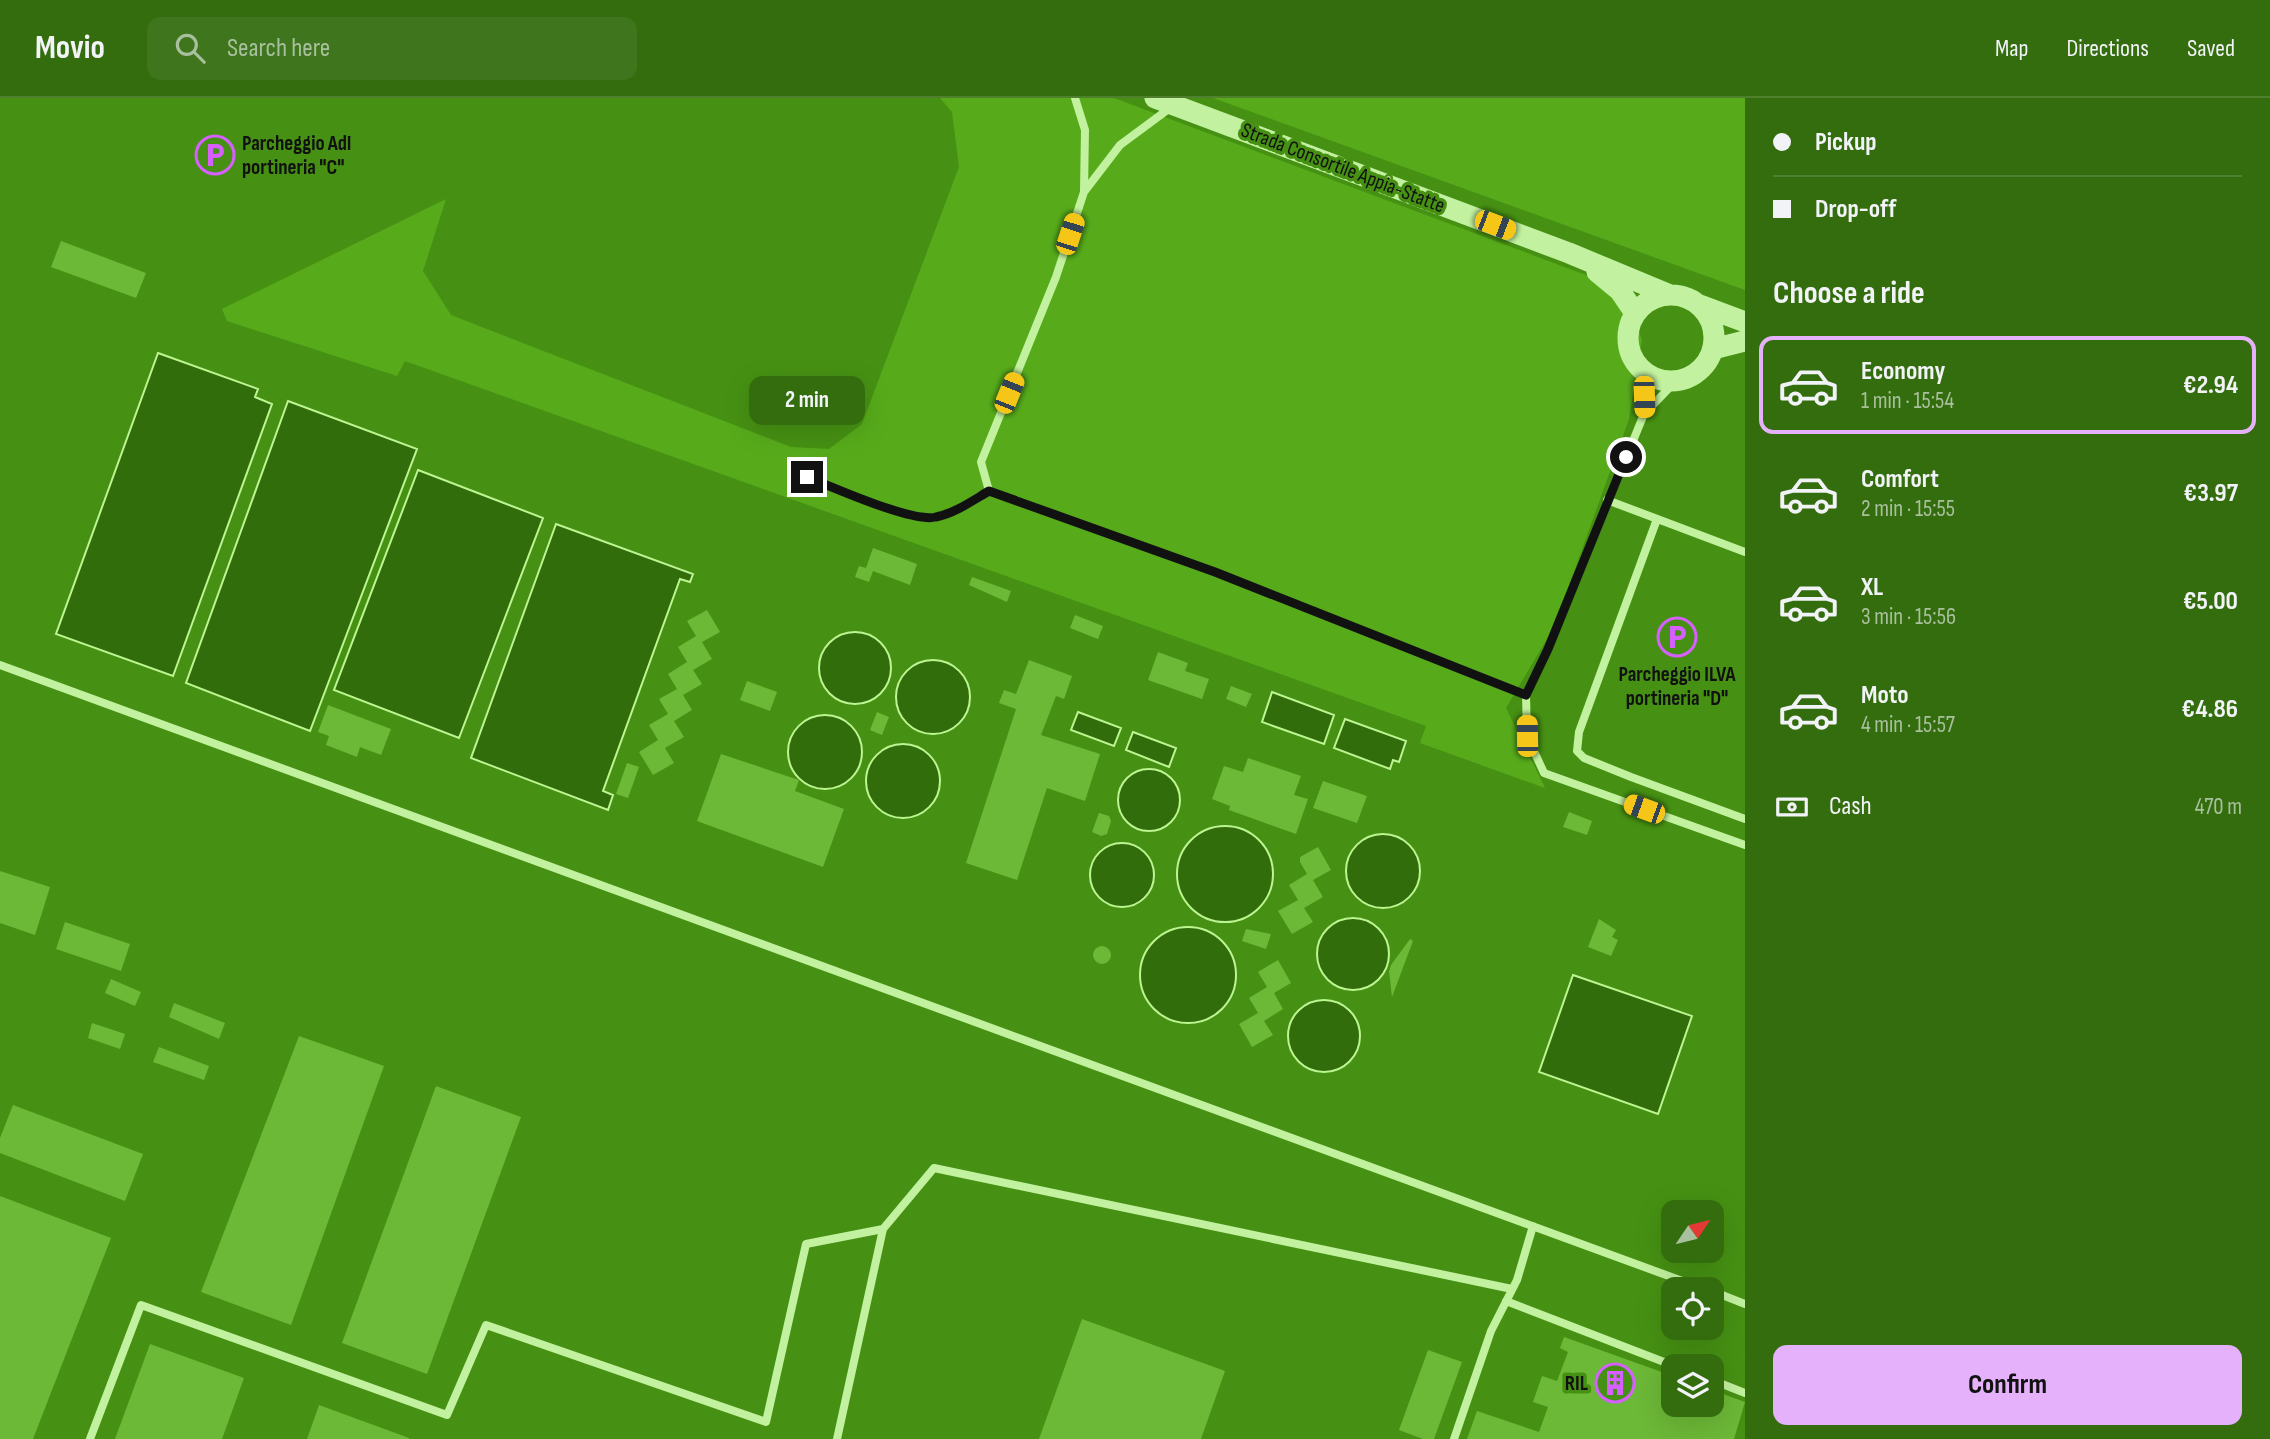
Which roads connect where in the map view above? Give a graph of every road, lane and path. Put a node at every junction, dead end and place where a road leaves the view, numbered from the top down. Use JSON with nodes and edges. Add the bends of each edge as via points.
{"nodes":[{"id":1,"x":1075,"y":98,"type":"edge"},
{"id":2,"x":1165,"y":101,"type":"edge"},
{"id":3,"x":1084,"y":192,"type":"junction"},
{"id":4,"x":1569,"y":253,"type":"junction"},
{"id":5,"x":1670,"y":295,"type":"junction"},
{"id":6,"x":1700,"y":305,"type":"junction"},
{"id":7,"x":1635,"y":313,"type":"junction"},
{"id":8,"x":1745,"y":322,"type":"edge"},
{"id":9,"x":1745,"y":341,"type":"edge"},
{"id":10,"x":1713,"y":349,"type":"junction"},
{"id":11,"x":1642,"y":371,"type":"junction"},
{"id":12,"x":1675,"y":382,"type":"junction"},
{"id":13,"x":1644,"y":414,"type":"junction"},
{"id":14,"x":807,"y":477,"type":"dead end"},
{"id":15,"x":989,"y":491,"type":"junction"},
{"id":16,"x":1607,"y":500,"type":"junction"},
{"id":17,"x":1657,"y":519,"type":"junction"},
{"id":18,"x":1745,"y":552,"type":"edge"},
{"id":19,"x":0,"y":665,"type":"edge"},
{"id":20,"x":1526,"y":695,"type":"junction"},
{"id":21,"x":1745,"y":820,"type":"edge"},
{"id":22,"x":1745,"y":845,"type":"edge"},
{"id":23,"x":1533,"y":1226,"type":"junction"},
{"id":24,"x":883,"y":1229,"type":"junction"},
{"id":25,"x":1671,"y":1277,"type":"edge"},
{"id":26,"x":1512,"y":1289,"type":"junction"},
{"id":27,"x":1724,"y":1296,"type":"edge"},
{"id":28,"x":1506,"y":1301,"type":"junction"},
{"id":29,"x":1745,"y":1304,"type":"edge"},
{"id":30,"x":1661,"y":1361,"type":"edge"},
{"id":31,"x":1724,"y":1385,"type":"edge"},
{"id":32,"x":1745,"y":1393,"type":"edge"},
{"id":33,"x":90,"y":1439,"type":"edge"},
{"id":34,"x":837,"y":1439,"type":"edge"},
{"id":35,"x":1454,"y":1439,"type":"edge"}],
"edges":[{"from":1,"to":3,"type":"lane","via":[[1085,130]]},
{"from":2,"to":3,"type":"lane","via":[[1120,145]]},
{"from":2,"to":4,"type":"street","name":"Strada Consortile Appia-Statte"},
{"from":3,"to":15,"type":"lane","via":[[1056,277],[981,462]]},
{"from":4,"to":5,"type":"street","name":"Strada Consortile Appia-Statte"},
{"from":4,"to":7,"type":"street","name":"Strada Consortile Appia-Statte","via":[[1620,291]]},
{"from":5,"to":6,"type":"street"},
{"from":5,"to":7,"type":"street","via":[[1644,303]]},
{"from":6,"to":8,"type":"street"},
{"from":6,"to":10,"type":"street","via":[[1713,326]]},
{"from":7,"to":11,"type":"street","via":[[1627,337]]},
{"from":9,"to":10,"type":"street"},
{"from":10,"to":12,"type":"street","via":[[1699,371]]},
{"from":11,"to":12,"type":"street"},
{"from":11,"to":13,"type":"lane"},
{"from":12,"to":13,"type":"lane"},
{"from":13,"to":16,"type":"lane"},
{"from":14,"to":15,"type":"lane","via":[[901,513],[933,519]]},
{"from":15,"to":20,"type":"lane","via":[[1215,572]]},
{"from":16,"to":17,"type":"lane"},
{"from":16,"to":20,"type":"lane"},
{"from":17,"to":18,"type":"lane"},
{"from":17,"to":21,"type":"lane","via":[[1579,732],[1577,751],[1584,758]]},
{"from":19,"to":23,"type":"lane"},
{"from":20,"to":22,"type":"lane","via":[[1527,736],[1544,773]]},
{"from":23,"to":25,"type":"lane"},
{"from":23,"to":26,"type":"lane"},
{"from":24,"to":26,"type":"lane","via":[[934,1168]]},
{"from":24,"to":33,"type":"lane","via":[[806,1244],[766,1422],[486,1325],[447,1415],[141,1305]]},
{"from":24,"to":34,"type":"lane"},
{"from":26,"to":28,"type":"lane"},
{"from":27,"to":29,"type":"lane"},
{"from":28,"to":30,"type":"lane"},
{"from":28,"to":35,"type":"lane"},
{"from":31,"to":32,"type":"lane"}]}
